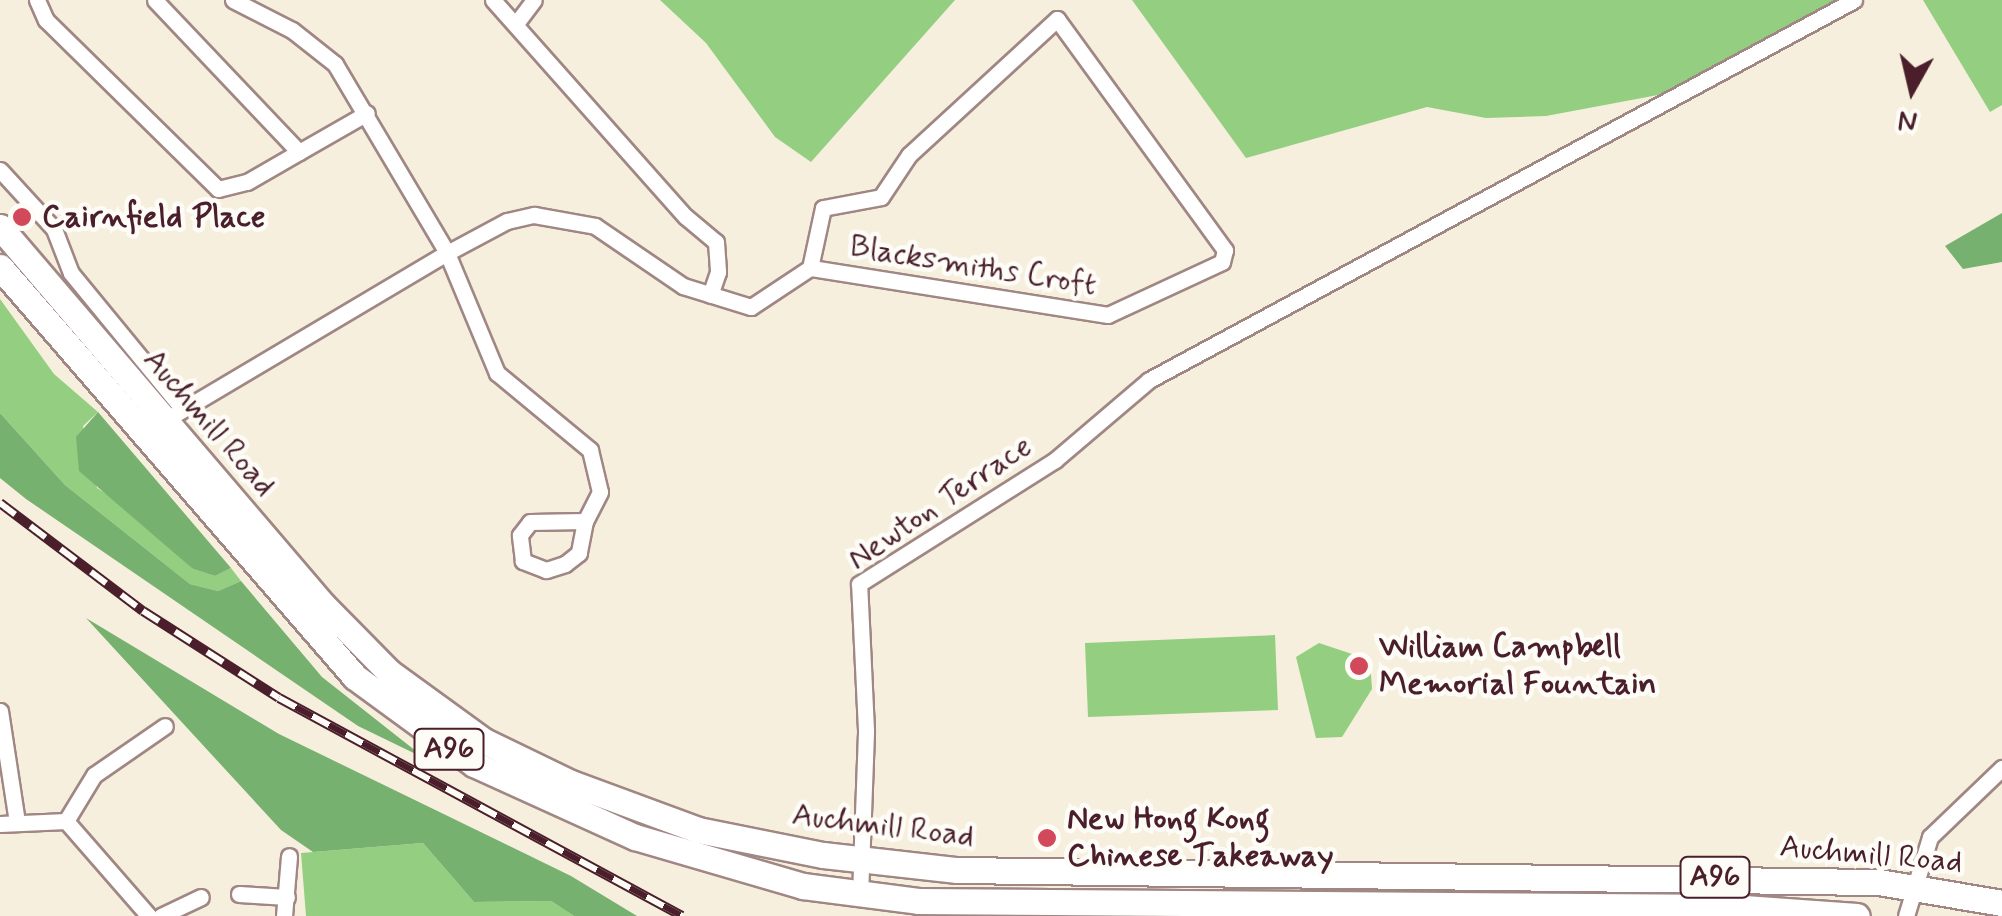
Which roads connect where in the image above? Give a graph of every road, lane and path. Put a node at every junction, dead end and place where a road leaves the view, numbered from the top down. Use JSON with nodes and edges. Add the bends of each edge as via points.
{"nodes":[{"id":1,"x":37,"y":0,"type":"edge"},
{"id":2,"x":155,"y":0,"type":"edge"},
{"id":3,"x":234,"y":0,"type":"edge"},
{"id":4,"x":494,"y":0,"type":"edge"},
{"id":5,"x":534,"y":0,"type":"edge"},
{"id":6,"x":1854,"y":0,"type":"edge"},
{"id":7,"x":518,"y":21,"type":"junction"},
{"id":8,"x":367,"y":113,"type":"junction"},
{"id":9,"x":299,"y":152,"type":"junction"},
{"id":10,"x":0,"y":170,"type":"edge"},
{"id":11,"x":0,"y":227,"type":"edge"},
{"id":12,"x":448,"y":253,"type":"junction"},
{"id":13,"x":0,"y":267,"type":"edge"},
{"id":14,"x":810,"y":268,"type":"junction"},
{"id":15,"x":710,"y":295,"type":"junction"},
{"id":16,"x":162,"y":421,"type":"junction"},
{"id":17,"x":585,"y":521,"type":"junction"},
{"id":18,"x":0,"y":711,"type":"edge"},
{"id":19,"x":165,"y":726,"type":"dead end"},
{"id":20,"x":2002,"y":768,"type":"edge"},
{"id":21,"x":66,"y":821,"type":"junction"},
{"id":22,"x":8,"y":823,"type":"edge"},
{"id":23,"x":289,"y":856,"type":"dead end"},
{"id":24,"x":863,"y":859,"type":"junction"},
{"id":25,"x":1915,"y":886,"type":"junction"},
{"id":26,"x":239,"y":894,"type":"dead end"},
{"id":27,"x":860,"y":896,"type":"junction"},
{"id":28,"x":202,"y":897,"type":"dead end"},
{"id":29,"x":287,"y":897,"type":"junction"},
{"id":30,"x":2002,"y":903,"type":"edge"},
{"id":31,"x":148,"y":916,"type":"edge"},
{"id":32,"x":161,"y":916,"type":"edge"},
{"id":33,"x":284,"y":916,"type":"edge"},
{"id":34,"x":1858,"y":916,"type":"edge"},
{"id":35,"x":1906,"y":916,"type":"edge"}],
"edges":[{"from":1,"to":9,"type":"street","via":[[46,20],[218,189]]},
{"from":2,"to":9,"type":"street"},
{"from":3,"to":8,"type":"street","via":[[317,47]]},
{"from":4,"to":7,"type":"street"},
{"from":5,"to":7,"type":"street"},
{"from":6,"to":24,"type":"street","name":"Newton Terrace","via":[[1149,380],[1055,460],[859,584]]},
{"from":7,"to":15,"type":"street","via":[[528,42],[716,242],[718,272]]},
{"from":8,"to":9,"type":"street"},
{"from":8,"to":12,"type":"street"},
{"from":10,"to":16,"type":"street","name":"Auchmill Road","via":[[54,229],[71,273]]},
{"from":11,"to":16,"type":"main road","name":"Auchmill Road","number":"A96"},
{"from":12,"to":15,"type":"street","via":[[507,221],[571,218]]},
{"from":12,"to":16,"type":"street"},
{"from":12,"to":17,"type":"street","via":[[497,373],[590,450],[600,492]]},
{"from":13,"to":16,"type":"main road","name":"Auchmill Road","number":"A96"},
{"from":14,"to":14,"type":"street","name":"Blacksmiths Croft","via":[[1108,315],[1161,295],[1225,256],[1057,18],[909,156],[881,197],[822,208]]},
{"from":14,"to":15,"type":"street","via":[[751,307]]},
{"from":16,"to":24,"type":"main road","name":"Auchmill Road","number":"A96","via":[[369,653],[484,741],[698,830]]},
{"from":16,"to":27,"type":"main road","name":"Auchmill Road","number":"A96","via":[[341,662],[450,749],[559,807],[635,837]]},
{"from":17,"to":17,"type":"street","via":[[579,553],[565,564],[546,570],[522,561],[520,535],[530,522]]},
{"from":18,"to":22,"type":"street"},
{"from":19,"to":21,"type":"street","via":[[94,774]]},
{"from":20,"to":25,"type":"street","via":[[1930,838]]},
{"from":21,"to":22,"type":"street"},
{"from":21,"to":31,"type":"street"},
{"from":23,"to":29,"type":"street"},
{"from":24,"to":25,"type":"main road","name":"Auchmill Road","number":"A96","via":[[1013,872],[1548,873]]},
{"from":24,"to":27,"type":"street","name":"Newton Terrace"},
{"from":25,"to":30,"type":"main road","name":"Auchmill Road","number":"A96"},
{"from":25,"to":35,"type":"street"},
{"from":26,"to":29,"type":"street"},
{"from":27,"to":34,"type":"main road","name":"Auchmill Road","number":"A96","via":[[1158,905],[1730,907]]},
{"from":28,"to":32,"type":"street"},
{"from":29,"to":33,"type":"street"}]}
